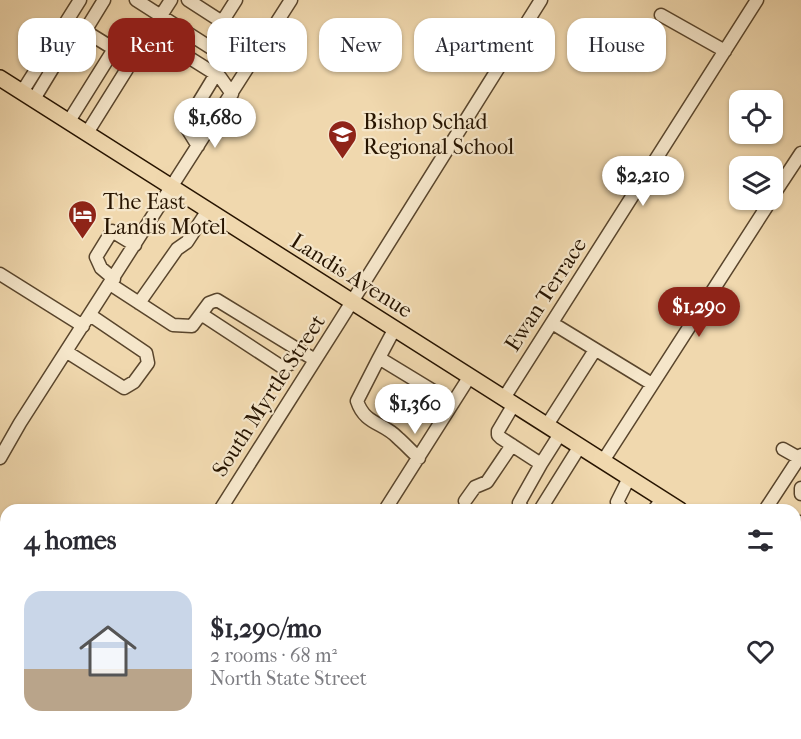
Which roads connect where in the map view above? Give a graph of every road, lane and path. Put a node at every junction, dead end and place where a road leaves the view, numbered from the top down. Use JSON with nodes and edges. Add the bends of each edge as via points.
{"nodes":[{"id":1,"x":80,"y":0,"type":"edge"},
{"id":2,"x":104,"y":0,"type":"edge"},
{"id":3,"x":136,"y":0,"type":"edge"},
{"id":4,"x":171,"y":0,"type":"edge"},
{"id":5,"x":188,"y":0,"type":"edge"},
{"id":6,"x":236,"y":0,"type":"edge"},
{"id":7,"x":291,"y":0,"type":"edge"},
{"id":8,"x":541,"y":0,"type":"edge"},
{"id":9,"x":757,"y":0,"type":"edge"},
{"id":10,"x":661,"y":15,"type":"dead end"},
{"id":11,"x":161,"y":16,"type":"junction"},
{"id":12,"x":93,"y":18,"type":"edge"},
{"id":13,"x":216,"y":18,"type":"edge"},
{"id":14,"x":225,"y":18,"type":"edge"},
{"id":15,"x":280,"y":18,"type":"edge"},
{"id":16,"x":725,"y":51,"type":"junction"},
{"id":17,"x":108,"y":59,"type":"edge"},
{"id":18,"x":195,"y":62,"type":"edge"},
{"id":19,"x":46,"y":72,"type":"edge"},
{"id":20,"x":125,"y":72,"type":"edge"},
{"id":21,"x":245,"y":72,"type":"edge"},
{"id":22,"x":215,"y":75,"type":"junction"},
{"id":23,"x":0,"y":78,"type":"edge"},
{"id":24,"x":231,"y":94,"type":"junction"},
{"id":25,"x":28,"y":96,"type":"junction"},
{"id":26,"x":69,"y":121,"type":"junction"},
{"id":27,"x":87,"y":133,"type":"junction"},
{"id":28,"x":198,"y":147,"type":"junction"},
{"id":29,"x":801,"y":153,"type":"edge"},
{"id":30,"x":783,"y":181,"type":"edge"},
{"id":31,"x":172,"y":187,"type":"junction"},
{"id":32,"x":208,"y":210,"type":"junction"},
{"id":33,"x":764,"y":210,"type":"edge"},
{"id":34,"x":135,"y":245,"type":"junction"},
{"id":35,"x":0,"y":274,"type":"edge"},
{"id":36,"x":112,"y":281,"type":"junction"},
{"id":37,"x":352,"y":301,"type":"junction"},
{"id":38,"x":139,"y":303,"type":"junction"},
{"id":39,"x":201,"y":314,"type":"junction"},
{"id":40,"x":90,"y":315,"type":"junction"},
{"id":41,"x":552,"y":323,"type":"junction"},
{"id":42,"x":83,"y":326,"type":"junction"},
{"id":43,"x":395,"y":328,"type":"junction"},
{"id":44,"x":298,"y":350,"type":"junction"},
{"id":45,"x":595,"y":350,"type":"junction"},
{"id":46,"x":66,"y":352,"type":"junction"},
{"id":47,"x":379,"y":358,"type":"junction"},
{"id":48,"x":315,"y":360,"type":"junction"},
{"id":49,"x":470,"y":376,"type":"junction"},
{"id":50,"x":652,"y":384,"type":"junction"},
{"id":51,"x":509,"y":401,"type":"junction"},
{"id":52,"x":453,"y":403,"type":"junction"},
{"id":53,"x":554,"y":430,"type":"junction"},
{"id":54,"x":512,"y":445,"type":"junction"},
{"id":55,"x":580,"y":447,"type":"junction"},
{"id":56,"x":783,"y":449,"type":"dead end"},
{"id":57,"x":800,"y":457,"type":"edge"},
{"id":58,"x":0,"y":458,"type":"edge"},
{"id":59,"x":419,"y":458,"type":"junction"},
{"id":60,"x":603,"y":461,"type":"junction"},
{"id":61,"x":541,"y":464,"type":"junction"},
{"id":62,"x":629,"y":478,"type":"junction"},
{"id":63,"x":801,"y":488,"type":"edge"},
{"id":64,"x":801,"y":494,"type":"edge"},
{"id":65,"x":465,"y":501,"type":"dead end"},
{"id":66,"x":223,"y":504,"type":"edge"},
{"id":67,"x":390,"y":504,"type":"edge"},
{"id":68,"x":519,"y":504,"type":"edge"},
{"id":69,"x":544,"y":504,"type":"edge"},
{"id":70,"x":618,"y":504,"type":"edge"},
{"id":71,"x":658,"y":504,"type":"edge"},
{"id":72,"x":769,"y":504,"type":"edge"}],
"edges":[{"from":1,"to":25,"type":"street"},
{"from":2,"to":12,"type":"street"},
{"from":3,"to":11,"type":"street"},
{"from":4,"to":11,"type":"street"},
{"from":5,"to":13,"type":"street"},
{"from":6,"to":14,"type":"street"},
{"from":7,"to":15,"type":"street"},
{"from":8,"to":37,"type":"street","name":"South Myrtle Street"},
{"from":9,"to":16,"type":"street","name":"Ewan Terrace"},
{"from":10,"to":16,"type":"street"},
{"from":11,"to":22,"type":"street","via":[[222,55],[224,59]]},
{"from":16,"to":41,"type":"street","name":"Ewan Terrace"},
{"from":17,"to":26,"type":"street"},
{"from":18,"to":22,"type":"street"},
{"from":19,"to":25,"type":"street"},
{"from":20,"to":27,"type":"street"},
{"from":21,"to":24,"type":"street"},
{"from":22,"to":24,"type":"street"},
{"from":22,"to":28,"type":"street","via":[[185,125]]},
{"from":23,"to":25,"type":"main road","name":"Landis Avenue"},
{"from":24,"to":28,"type":"street"},
{"from":25,"to":26,"type":"main road","name":"Landis Avenue"},
{"from":26,"to":27,"type":"main road","name":"Landis Avenue"},
{"from":27,"to":31,"type":"main road","name":"Landis Avenue"},
{"from":28,"to":31,"type":"street"},
{"from":29,"to":30,"type":"street"},
{"from":31,"to":32,"type":"main road","name":"Landis Avenue"},
{"from":31,"to":34,"type":"street"},
{"from":32,"to":37,"type":"main road","name":"Landis Avenue"},
{"from":32,"to":38,"type":"street"},
{"from":33,"to":50,"type":"street"},
{"from":34,"to":36,"type":"street"},
{"from":34,"to":36,"type":"street","via":[[111,231],[96,257]]},
{"from":35,"to":42,"type":"street"},
{"from":36,"to":38,"type":"street"},
{"from":36,"to":40,"type":"street"},
{"from":37,"to":43,"type":"main road","name":"Landis Avenue"},
{"from":37,"to":48,"type":"street","name":"South Myrtle Street"},
{"from":38,"to":39,"type":"street","via":[[173,325],[192,326]]},
{"from":39,"to":44,"type":"street","via":[[209,303],[217,300]]},
{"from":39,"to":44,"type":"street","via":[[282,367],[290,364]]},
{"from":40,"to":42,"type":"street"},
{"from":40,"to":46,"type":"street","via":[[147,353],[148,363],[134,382],[123,388]]},
{"from":41,"to":45,"type":"street"},
{"from":41,"to":51,"type":"street","name":"Ewan Terrace"},
{"from":42,"to":46,"type":"street"},
{"from":43,"to":47,"type":"street"},
{"from":43,"to":49,"type":"main road","name":"Landis Avenue"},
{"from":44,"to":48,"type":"street"},
{"from":45,"to":50,"type":"street"},
{"from":45,"to":53,"type":"street"},
{"from":46,"to":58,"type":"street"},
{"from":47,"to":52,"type":"street"},
{"from":47,"to":59,"type":"street","via":[[357,401],[360,410],[397,436]]},
{"from":48,"to":66,"type":"street","name":"South Myrtle Street"},
{"from":49,"to":51,"type":"main road","name":"Landis Avenue"},
{"from":49,"to":52,"type":"street"},
{"from":50,"to":60,"type":"street"},
{"from":51,"to":53,"type":"main road","name":"Landis Avenue"},
{"from":51,"to":54,"type":"street","name":"Ewan Terrace","via":[[498,431]]},
{"from":52,"to":59,"type":"street"},
{"from":53,"to":55,"type":"main road","name":"Landis Avenue"},
{"from":53,"to":61,"type":"street"},
{"from":54,"to":61,"type":"street"},
{"from":54,"to":65,"type":"street","via":[[487,482],[475,487]]},
{"from":55,"to":60,"type":"main road","name":"Landis Avenue"},
{"from":55,"to":69,"type":"street"},
{"from":56,"to":57,"type":"street"},
{"from":57,"to":72,"type":"street"},
{"from":59,"to":67,"type":"street"},
{"from":60,"to":62,"type":"main road","name":"Landis Avenue"},
{"from":61,"to":68,"type":"street"},
{"from":62,"to":70,"type":"street"},
{"from":62,"to":71,"type":"main road","name":"Landis Avenue"},
{"from":63,"to":64,"type":"street"}]}
